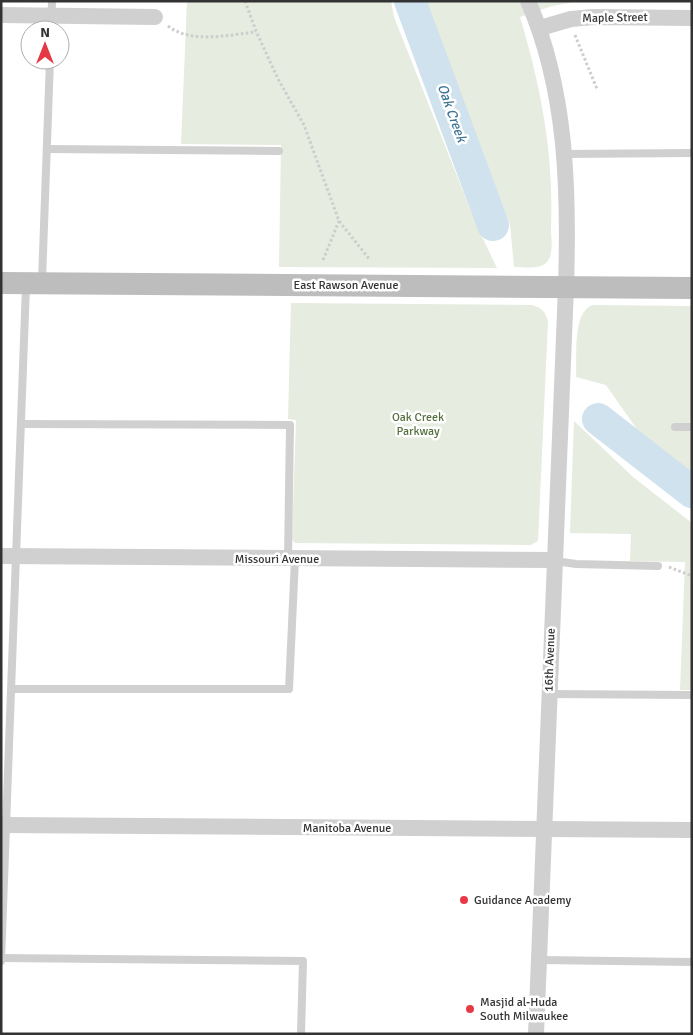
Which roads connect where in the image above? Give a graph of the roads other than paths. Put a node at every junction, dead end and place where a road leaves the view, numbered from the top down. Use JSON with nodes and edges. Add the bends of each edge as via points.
{"nodes":[{"id":1,"x":528,"y":1,"type":"edge"},
{"id":2,"x":1,"y":15,"type":"edge"},
{"id":3,"x":51,"y":16,"type":"edge"},
{"id":4,"x":155,"y":16,"type":"road end"},
{"id":5,"x":692,"y":18,"type":"edge"},
{"id":6,"x":540,"y":28,"type":"junction"},
{"id":7,"x":50,"y":70,"type":"edge"},
{"id":8,"x":47,"y":149,"type":"junction"},
{"id":9,"x":278,"y":151,"type":"dead end"},
{"id":10,"x":692,"y":153,"type":"edge"},
{"id":11,"x":564,"y":154,"type":"junction"},
{"id":12,"x":1,"y":283,"type":"edge"},
{"id":13,"x":34,"y":283,"type":"junction"},
{"id":14,"x":566,"y":287,"type":"junction"},
{"id":15,"x":692,"y":288,"type":"edge"},
{"id":16,"x":21,"y":424,"type":"junction"},
{"id":17,"x":675,"y":427,"type":"dead end"},
{"id":18,"x":692,"y":427,"type":"edge"},
{"id":19,"x":9,"y":556,"type":"edge"},
{"id":20,"x":291,"y":559,"type":"junction"},
{"id":21,"x":554,"y":560,"type":"junction"},
{"id":22,"x":658,"y":566,"type":"road end"},
{"id":23,"x":11,"y":689,"type":"junction"},
{"id":24,"x":549,"y":694,"type":"junction"},
{"id":25,"x":692,"y":695,"type":"edge"},
{"id":26,"x":4,"y":825,"type":"edge"},
{"id":27,"x":544,"y":829,"type":"junction"},
{"id":28,"x":692,"y":830,"type":"edge"},
{"id":29,"x":1,"y":959,"type":"edge"},
{"id":30,"x":539,"y":960,"type":"junction"},
{"id":31,"x":692,"y":962,"type":"edge"},
{"id":32,"x":301,"y":1034,"type":"edge"},
{"id":33,"x":536,"y":1034,"type":"edge"}],
"edges":[{"from":1,"to":6,"type":"street"},
{"from":2,"to":3,"type":"street"},
{"from":3,"to":4,"type":"street"},
{"from":5,"to":6,"type":"street","name":"Maple Street","via":[[593,16]]},
{"from":6,"to":11,"type":"street","via":[[554,88]]},
{"from":7,"to":8,"type":"lane"},
{"from":8,"to":9,"type":"lane"},
{"from":8,"to":13,"type":"lane"},
{"from":10,"to":11,"type":"lane"},
{"from":11,"to":14,"type":"street"},
{"from":12,"to":13,"type":"main road","name":"East Rawson Avenue"},
{"from":13,"to":14,"type":"main road","name":"East Rawson Avenue"},
{"from":13,"to":16,"type":"lane"},
{"from":14,"to":15,"type":"main road","name":"East Rawson Avenue"},
{"from":14,"to":21,"type":"street","name":"16th Avenue"},
{"from":16,"to":19,"type":"lane"},
{"from":16,"to":20,"type":"lane","via":[[290,425]]},
{"from":17,"to":18,"type":"lane"},
{"from":19,"to":20,"type":"street","name":"Missouri Avenue"},
{"from":19,"to":23,"type":"lane"},
{"from":20,"to":21,"type":"street","name":"Missouri Avenue"},
{"from":20,"to":23,"type":"lane","via":[[289,689]]},
{"from":21,"to":22,"type":"lane","via":[[576,564]]},
{"from":21,"to":24,"type":"street","name":"16th Avenue"},
{"from":23,"to":26,"type":"lane"},
{"from":24,"to":25,"type":"lane"},
{"from":24,"to":27,"type":"street","name":"16th Avenue"},
{"from":26,"to":27,"type":"street","name":"Manitoba Avenue"},
{"from":26,"to":29,"type":"lane"},
{"from":27,"to":28,"type":"street","name":"Manitoba Avenue"},
{"from":27,"to":30,"type":"street","name":"16th Avenue"},
{"from":29,"to":32,"type":"lane","via":[[303,961]]},
{"from":30,"to":31,"type":"lane"},
{"from":30,"to":33,"type":"street","name":"16th Avenue"}]}
